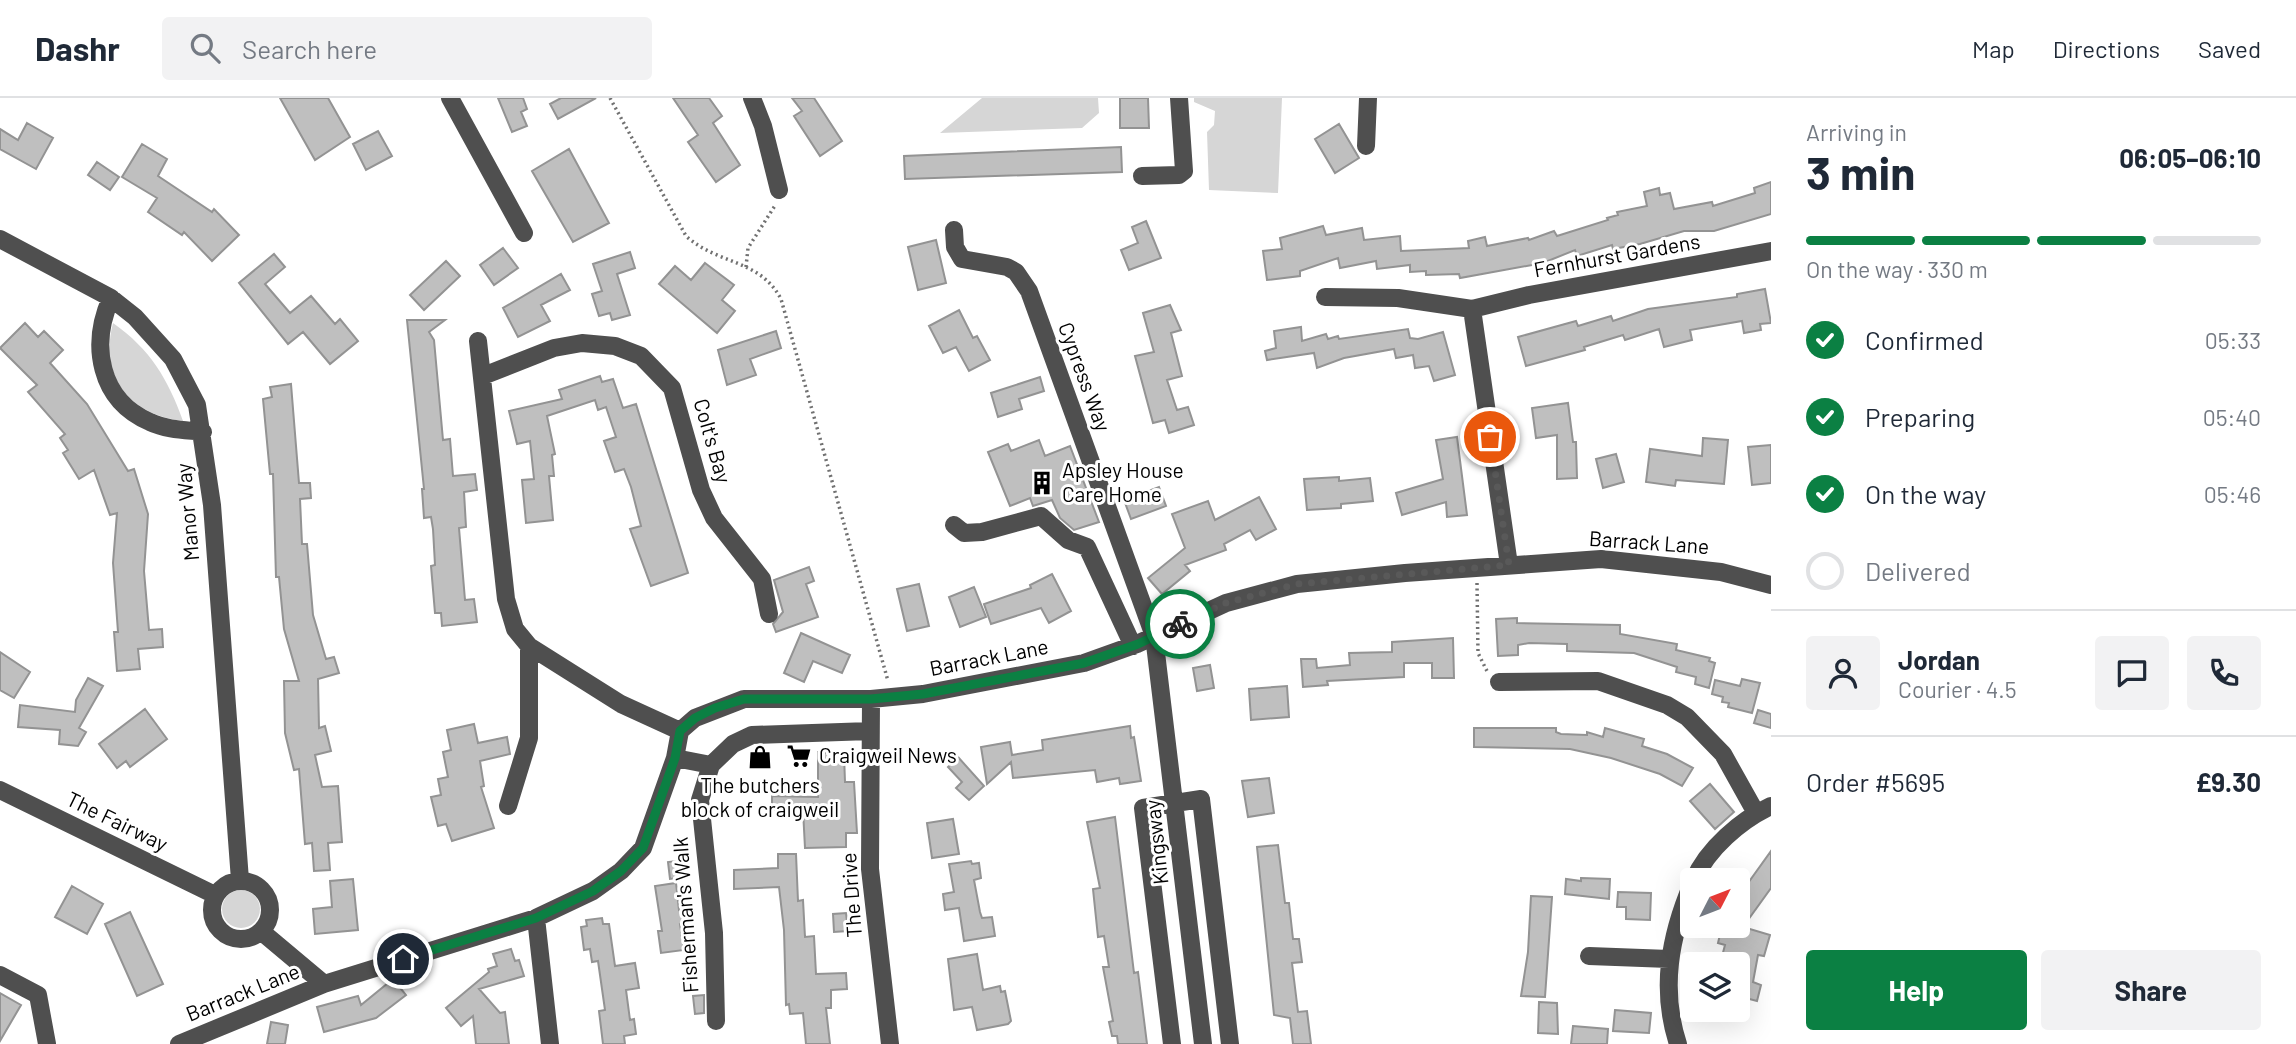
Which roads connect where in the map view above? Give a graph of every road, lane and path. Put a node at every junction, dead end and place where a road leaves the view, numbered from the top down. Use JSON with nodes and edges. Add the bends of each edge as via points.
{"nodes":[{"id":1,"x":450,"y":98,"type":"edge"},
{"id":2,"x":610,"y":98,"type":"edge"},
{"id":3,"x":752,"y":98,"type":"edge"},
{"id":4,"x":1179,"y":98,"type":"edge"},
{"id":5,"x":1367,"y":98,"type":"edge"},
{"id":6,"x":1366,"y":146,"type":"dead end"},
{"id":7,"x":1142,"y":176,"type":"dead end"},
{"id":8,"x":779,"y":190,"type":"joint"},
{"id":9,"x":954,"y":230,"type":"dead end"},
{"id":10,"x":524,"y":233,"type":"dead end"},
{"id":11,"x":0,"y":239,"type":"edge"},
{"id":12,"x":1771,"y":251,"type":"edge"},
{"id":13,"x":746,"y":267,"type":"junction"},
{"id":14,"x":1325,"y":297,"type":"dead end"},
{"id":15,"x":111,"y":298,"type":"junction"},
{"id":16,"x":1472,"y":309,"type":"junction"},
{"id":17,"x":478,"y":341,"type":"dead end"},
{"id":18,"x":483,"y":376,"type":"junction"},
{"id":19,"x":203,"y":432,"type":"junction"},
{"id":20,"x":954,"y":525,"type":"dead end"},
{"id":21,"x":1509,"y":565,"type":"junction"},
{"id":22,"x":1477,"y":567,"type":"junction"},
{"id":23,"x":1771,"y":585,"type":"edge"},
{"id":24,"x":769,"y":614,"type":"dead end"},
{"id":25,"x":1154,"y":636,"type":"junction"},
{"id":26,"x":530,"y":646,"type":"junction"},
{"id":27,"x":1133,"y":646,"type":"junction"},
{"id":28,"x":1499,"y":682,"type":"joint"},
{"id":29,"x":893,"y":696,"type":"junction"},
{"id":30,"x":871,"y":699,"type":"junction"},
{"id":31,"x":680,"y":731,"type":"junction"},
{"id":32,"x":870,"y":731,"type":"junction"},
{"id":33,"x":675,"y":758,"type":"junction"},
{"id":34,"x":711,"y":765,"type":"junction"},
{"id":35,"x":0,"y":790,"type":"edge"},
{"id":36,"x":1175,"y":802,"type":"junction"},
{"id":37,"x":508,"y":806,"type":"dead end"},
{"id":38,"x":1764,"y":810,"type":"edge"},
{"id":39,"x":1703,"y":868,"type":"edge"},
{"id":40,"x":240,"y":880,"type":"junction"},
{"id":41,"x":215,"y":895,"type":"junction"},
{"id":42,"x":1680,"y":913,"type":"edge"},
{"id":43,"x":536,"y":918,"type":"junction"},
{"id":44,"x":262,"y":932,"type":"junction"},
{"id":45,"x":1589,"y":956,"type":"dead end"},
{"id":46,"x":1669,"y":959,"type":"junction"},
{"id":47,"x":0,"y":975,"type":"edge"},
{"id":48,"x":324,"y":984,"type":"junction"},
{"id":49,"x":716,"y":1021,"type":"dead end"},
{"id":50,"x":47,"y":1044,"type":"edge"},
{"id":51,"x":179,"y":1044,"type":"edge"},
{"id":52,"x":550,"y":1044,"type":"edge"},
{"id":53,"x":890,"y":1044,"type":"edge"},
{"id":54,"x":1172,"y":1044,"type":"edge"},
{"id":55,"x":1203,"y":1044,"type":"edge"},
{"id":56,"x":1230,"y":1044,"type":"edge"},
{"id":57,"x":1678,"y":1044,"type":"edge"}],
"edges":[{"from":1,"to":10,"type":"street"},
{"from":2,"to":13,"type":"path","via":[[686,236],[702,250]]},
{"from":3,"to":8,"type":"street","via":[[764,125]]},
{"from":4,"to":7,"type":"street","via":[[1184,171]]},
{"from":5,"to":6,"type":"street"},
{"from":8,"to":13,"type":"path","via":[[775,209],[748,248]]},
{"from":9,"to":25,"type":"street","name":"Cypress Way","via":[[955,247],[962,259],[1007,267],[1029,291]]},
{"from":11,"to":15,"type":"street","name":"Manor Way"},
{"from":12,"to":16,"type":"street","name":"Fernhurst Gardens"},
{"from":13,"to":29,"type":"path","via":[[773,284],[781,299]]},
{"from":14,"to":16,"type":"street","name":"Fernhurst Gardens","via":[[1398,298]]},
{"from":15,"to":19,"type":"street","name":"Manor Way","via":[[151,332],[173,359],[188,382]]},
{"from":15,"to":19,"type":"street","via":[[102,318],[99,356],[112,390],[124,405],[152,423]]},
{"from":16,"to":21,"type":"street"},
{"from":17,"to":18,"type":"street"},
{"from":18,"to":24,"type":"street","name":"Colt's Bay","via":[[554,348],[582,343],[615,346],[641,356],[672,388],[701,490],[714,518],[762,579]]},
{"from":18,"to":26,"type":"street","via":[[506,599],[515,629]]},
{"from":19,"to":40,"type":"street","name":"Manor Way"},
{"from":20,"to":27,"type":"street","via":[[964,533],[982,532],[1041,516],[1068,540],[1087,547]]},
{"from":21,"to":22,"type":"street","name":"Barrack Lane"},
{"from":21,"to":23,"type":"street","name":"Barrack Lane","via":[[1601,559],[1721,572]]},
{"from":22,"to":25,"type":"street","name":"Barrack Lane","via":[[1297,584],[1226,603]]},
{"from":22,"to":28,"type":"path","via":[[1478,653],[1483,668]]},
{"from":25,"to":27,"type":"street","name":"Barrack Lane"},
{"from":25,"to":36,"type":"street","name":"Kingsway"},
{"from":26,"to":31,"type":"street","via":[[621,704]]},
{"from":26,"to":37,"type":"street","via":[[529,738]]},
{"from":27,"to":29,"type":"street","name":"Barrack Lane","via":[[1084,663]]},
{"from":28,"to":38,"type":"street","via":[[1598,681],[1667,705],[1687,717],[1723,754]]},
{"from":29,"to":30,"type":"street","name":"Barrack Lane"},
{"from":30,"to":31,"type":"street","name":"Barrack Lane","via":[[744,699],[695,718]]},
{"from":30,"to":32,"type":"street","name":"The Drive"},
{"from":31,"to":33,"type":"street","name":"Barrack Lane"},
{"from":32,"to":34,"type":"street","via":[[752,735],[733,744]]},
{"from":32,"to":53,"type":"street","name":"The Drive","via":[[870,869]]},
{"from":33,"to":34,"type":"street"},
{"from":33,"to":43,"type":"street","name":"Barrack Lane","via":[[643,848],[593,891]]},
{"from":34,"to":49,"type":"street","name":"Fisherman's Walk","via":[[700,800],[714,933]]},
{"from":35,"to":41,"type":"street","name":"The Fairway"},
{"from":36,"to":54,"type":"street","via":[[1143,808]]},
{"from":36,"to":55,"type":"street","name":"Kingsway"},
{"from":36,"to":56,"type":"street","via":[[1202,799]]},
{"from":38,"to":39,"type":"street","via":[[1716,849]]},
{"from":40,"to":41,"type":"street"},
{"from":40,"to":44,"type":"street","via":[[257,885],[268,898],[270,916]]},
{"from":41,"to":44,"type":"street","via":[[211,913],[226,935],[244,939]]},
{"from":42,"to":46,"type":"street"},
{"from":43,"to":48,"type":"street","name":"Barrack Lane"},
{"from":43,"to":52,"type":"street"},
{"from":44,"to":48,"type":"street","name":"Barrack Lane"},
{"from":45,"to":46,"type":"street"},
{"from":46,"to":57,"type":"street","via":[[1668,1001]]},
{"from":47,"to":50,"type":"street","via":[[38,995]]},
{"from":48,"to":51,"type":"street","name":"Barrack Lane"}]}
